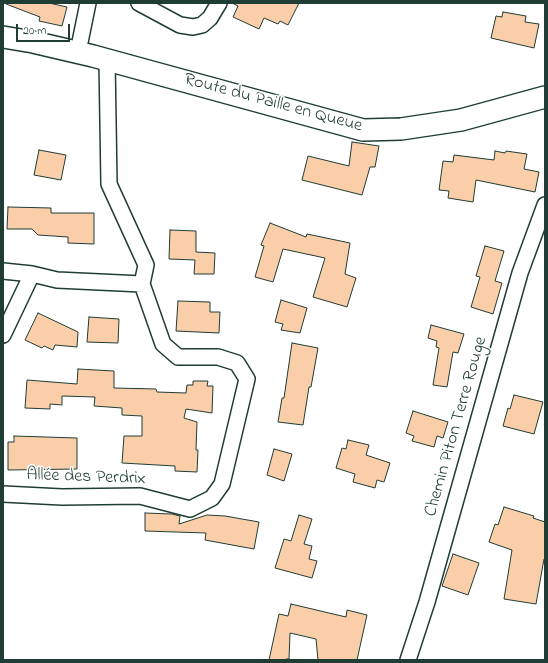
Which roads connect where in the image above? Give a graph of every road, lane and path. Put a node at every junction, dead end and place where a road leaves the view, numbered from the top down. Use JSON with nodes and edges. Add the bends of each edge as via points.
{"nodes":[{"id":1,"x":88,"y":3,"type":"edge"},
{"id":2,"x":139,"y":3,"type":"edge"},
{"id":3,"x":218,"y":3,"type":"edge"},
{"id":4,"x":3,"y":37,"type":"edge"},
{"id":5,"x":78,"y":52,"type":"junction"},
{"id":6,"x":107,"y":60,"type":"junction"},
{"id":7,"x":545,"y":97,"type":"edge"},
{"id":8,"x":545,"y":205,"type":"edge"},
{"id":9,"x":3,"y":271,"type":"edge"},
{"id":10,"x":32,"y":274,"type":"junction"},
{"id":11,"x":142,"y":284,"type":"junction"},
{"id":12,"x":3,"y":335,"type":"edge"},
{"id":13,"x":3,"y":494,"type":"edge"},
{"id":14,"x":408,"y":660,"type":"edge"}],
"edges":[{"from":1,"to":5,"type":"street"},
{"from":2,"to":3,"type":"street","via":[[180,25],[193,27],[202,25],[210,18]]},
{"from":4,"to":5,"type":"main road","name":"Route du Paille en Queue"},
{"from":5,"to":6,"type":"main road","name":"Route du Paille en Queue"},
{"from":6,"to":7,"type":"main road","name":"Route du Paille en Queue","via":[[363,130],[401,129],[461,120]]},
{"from":6,"to":11,"type":"street","via":[[109,184],[146,265]]},
{"from":8,"to":14,"type":"street","name":"Chemin Piton Terre Rouge","via":[[520,273],[427,602]]},
{"from":9,"to":10,"type":"street"},
{"from":10,"to":11,"type":"street","via":[[57,280]]},
{"from":10,"to":12,"type":"street"},
{"from":11,"to":13,"type":"street","name":"Allée des Perdrix","via":[[163,344],[178,357],[218,357],[237,363],[247,379],[222,484],[212,498],[190,509],[140,496],[62,497]]}]}
